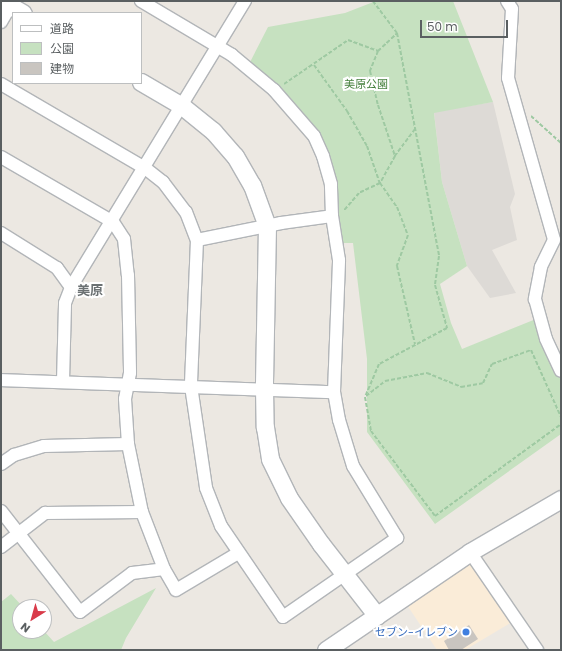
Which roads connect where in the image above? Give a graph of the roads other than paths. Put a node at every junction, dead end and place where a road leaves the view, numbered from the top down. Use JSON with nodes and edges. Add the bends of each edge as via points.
{"nodes":[{"id":1,"x":141,"y":1,"type":"edge"},
{"id":2,"x":245,"y":1,"type":"edge"},
{"id":3,"x":507,"y":1,"type":"edge"},
{"id":4,"x":12,"y":5,"type":"edge"},
{"id":5,"x":1,"y":22,"type":"edge"},
{"id":6,"x":218,"y":46,"type":"junction"},
{"id":7,"x":142,"y":83,"type":"edge"},
{"id":8,"x":1,"y":84,"type":"edge"},
{"id":9,"x":182,"y":106,"type":"junction"},
{"id":10,"x":1,"y":158,"type":"edge"},
{"id":11,"x":145,"y":168,"type":"junction"},
{"id":12,"x":332,"y":216,"type":"junction"},
{"id":13,"x":113,"y":222,"type":"junction"},
{"id":14,"x":267,"y":226,"type":"junction"},
{"id":15,"x":1,"y":233,"type":"edge"},
{"id":16,"x":197,"y":240,"type":"junction"},
{"id":17,"x":561,"y":247,"type":"edge"},
{"id":18,"x":541,"y":267,"type":"junction"},
{"id":19,"x":72,"y":287,"type":"junction"},
{"id":20,"x":561,"y":371,"type":"edge"},
{"id":21,"x":1,"y":380,"type":"edge"},
{"id":22,"x":63,"y":381,"type":"junction"},
{"id":23,"x":127,"y":384,"type":"junction"},
{"id":24,"x":191,"y":386,"type":"junction"},
{"id":25,"x":264,"y":388,"type":"junction"},
{"id":26,"x":334,"y":392,"type":"junction"},
{"id":27,"x":128,"y":444,"type":"junction"},
{"id":28,"x":1,"y":464,"type":"edge"},
{"id":29,"x":561,"y":499,"type":"edge"},
{"id":30,"x":1,"y":511,"type":"edge"},
{"id":31,"x":142,"y":512,"type":"junction"},
{"id":32,"x":19,"y":533,"type":"junction"},
{"id":33,"x":1,"y":547,"type":"edge"},
{"id":34,"x":470,"y":552,"type":"junction"},
{"id":35,"x":238,"y":553,"type":"junction"},
{"id":36,"x":164,"y":569,"type":"junction"},
{"id":37,"x":346,"y":574,"type":"junction"},
{"id":38,"x":377,"y":616,"type":"junction"},
{"id":39,"x":328,"y":650,"type":"edge"},
{"id":40,"x":537,"y":650,"type":"edge"}],
"edges":[{"from":1,"to":6,"type":"street"},
{"from":2,"to":6,"type":"street"},
{"from":3,"to":18,"type":"street","via":[[512,9],[508,78],[554,240]]},
{"from":4,"to":5,"type":"street"},
{"from":6,"to":9,"type":"street"},
{"from":6,"to":12,"type":"street","via":[[274,90],[314,136],[331,184]]},
{"from":7,"to":9,"type":"street"},
{"from":8,"to":11,"type":"street"},
{"from":9,"to":11,"type":"street"},
{"from":9,"to":14,"type":"street","via":[[213,131],[235,156],[252,185]]},
{"from":10,"to":13,"type":"street"},
{"from":11,"to":13,"type":"street"},
{"from":11,"to":16,"type":"street","via":[[163,182],[186,212]]},
{"from":12,"to":14,"type":"street"},
{"from":12,"to":26,"type":"street","via":[[339,260]]},
{"from":13,"to":19,"type":"street"},
{"from":13,"to":23,"type":"street","via":[[124,239],[128,275],[130,373]]},
{"from":14,"to":16,"type":"street"},
{"from":14,"to":25,"type":"street"},
{"from":15,"to":19,"type":"street","via":[[57,268]]},
{"from":16,"to":24,"type":"street"},
{"from":17,"to":18,"type":"street"},
{"from":18,"to":20,"type":"street","via":[[535,299],[546,339]]},
{"from":19,"to":22,"type":"street","via":[[65,303]]},
{"from":21,"to":22,"type":"street"},
{"from":22,"to":23,"type":"street"},
{"from":23,"to":24,"type":"street"},
{"from":23,"to":27,"type":"street","via":[[125,399]]},
{"from":24,"to":25,"type":"street"},
{"from":24,"to":35,"type":"street","via":[[206,488],[221,526]]},
{"from":25,"to":26,"type":"street"},
{"from":25,"to":37,"type":"street","via":[[265,426],[270,459],[289,498]]},
{"from":26,"to":37,"type":"street","via":[[339,420],[353,466],[397,538]]},
{"from":27,"to":28,"type":"street","via":[[44,446],[14,455]]},
{"from":27,"to":31,"type":"street"},
{"from":29,"to":34,"type":"street"},
{"from":30,"to":32,"type":"street"},
{"from":31,"to":32,"type":"street","via":[[45,513]]},
{"from":31,"to":36,"type":"street"},
{"from":32,"to":33,"type":"street"},
{"from":32,"to":36,"type":"street","via":[[80,612],[132,573]]},
{"from":34,"to":38,"type":"street"},
{"from":34,"to":40,"type":"street"},
{"from":35,"to":36,"type":"street","via":[[176,590]]},
{"from":35,"to":37,"type":"street","via":[[283,617]]},
{"from":37,"to":38,"type":"street"},
{"from":38,"to":39,"type":"street"}]}
